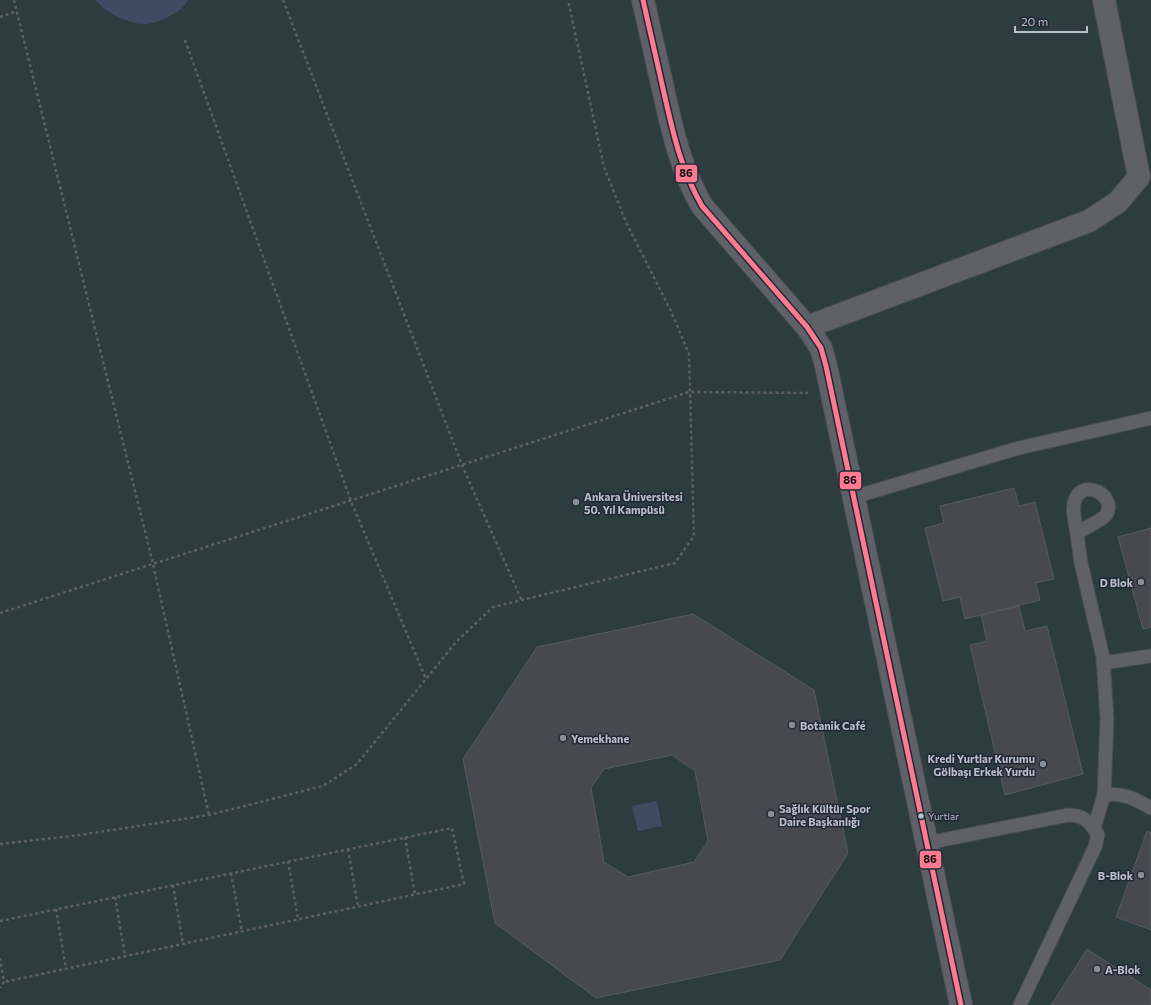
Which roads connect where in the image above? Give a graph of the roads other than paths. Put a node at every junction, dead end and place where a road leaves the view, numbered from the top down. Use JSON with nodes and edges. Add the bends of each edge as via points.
{"nodes":[{"id":1,"x":643,"y":0,"type":"edge"},
{"id":2,"x":1104,"y":0,"type":"edge"},
{"id":3,"x":807,"y":327,"type":"junction"},
{"id":4,"x":1151,"y":418,"type":"edge"},
{"id":5,"x":854,"y":497,"type":"junction"},
{"id":6,"x":1078,"y":534,"type":"dead end"},
{"id":7,"x":1151,"y":656,"type":"edge"},
{"id":8,"x":1104,"y":663,"type":"junction"},
{"id":9,"x":1104,"y":795,"type":"junction"},
{"id":10,"x":1151,"y":808,"type":"edge"},
{"id":11,"x":1094,"y":828,"type":"junction"},
{"id":12,"x":927,"y":843,"type":"junction"},
{"id":13,"x":961,"y":1005,"type":"edge"},
{"id":14,"x":1020,"y":1005,"type":"edge"}],
"edges":[{"from":1,"to":3,"type":"street","via":[[674,137],[691,187],[702,206]]},
{"from":2,"to":3,"type":"street","via":[[1139,177],[1118,202],[1089,221]]},
{"from":3,"to":5,"type":"street","via":[[821,348]]},
{"from":4,"to":5,"type":"lane","via":[[1019,448]]},
{"from":5,"to":12,"type":"street"},
{"from":6,"to":8,"type":"lane","via":[[1081,563]]},
{"from":7,"to":8,"type":"lane"},
{"from":8,"to":9,"type":"lane","via":[[1107,719]]},
{"from":9,"to":10,"type":"lane","via":[[1128,796]]},
{"from":9,"to":11,"type":"lane"},
{"from":11,"to":12,"type":"lane","via":[[1078,815],[1068,815]]},
{"from":11,"to":14,"type":"lane","via":[[1098,835],[1095,847]]},
{"from":12,"to":13,"type":"street"}]}
